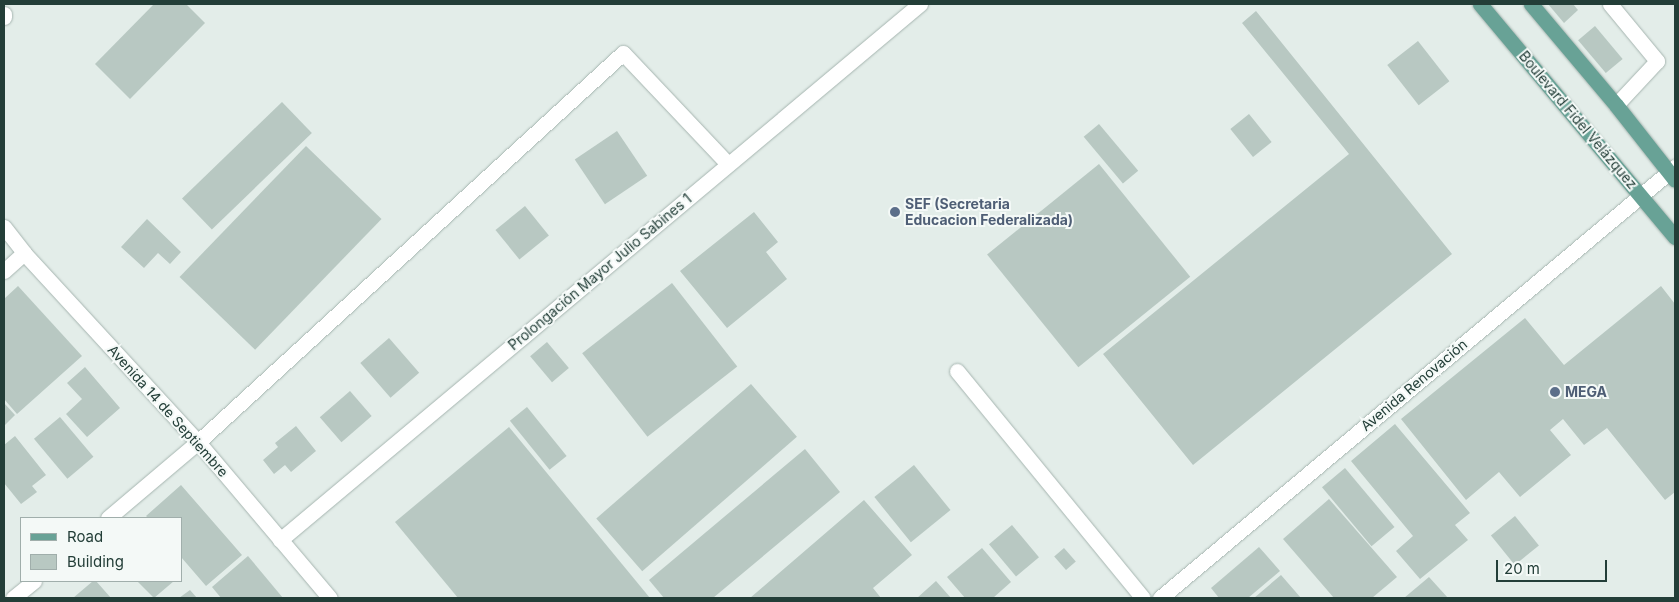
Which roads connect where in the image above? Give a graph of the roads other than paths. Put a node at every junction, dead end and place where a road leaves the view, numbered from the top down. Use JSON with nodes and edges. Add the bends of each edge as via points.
{"nodes":[{"id":1,"x":920,"y":4,"type":"edge"},
{"id":2,"x":1480,"y":4,"type":"edge"},
{"id":3,"x":1531,"y":4,"type":"edge"},
{"id":4,"x":1610,"y":4,"type":"edge"},
{"id":5,"x":1616,"y":105,"type":"junction"},
{"id":6,"x":728,"y":164,"type":"junction"},
{"id":7,"x":1673,"y":173,"type":"edge"},
{"id":8,"x":1641,"y":195,"type":"junction"},
{"id":9,"x":4,"y":227,"type":"edge"},
{"id":10,"x":1675,"y":237,"type":"edge"},
{"id":11,"x":24,"y":253,"type":"junction"},
{"id":12,"x":4,"y":271,"type":"edge"},
{"id":13,"x":957,"y":371,"type":"dead end"},
{"id":14,"x":198,"y":442,"type":"junction"},
{"id":15,"x":109,"y":517,"type":"edge"},
{"id":16,"x":280,"y":540,"type":"junction"},
{"id":17,"x":33,"y":582,"type":"edge"},
{"id":18,"x":13,"y":598,"type":"edge"},
{"id":19,"x":330,"y":598,"type":"edge"},
{"id":20,"x":1143,"y":598,"type":"edge"},
{"id":21,"x":1160,"y":598,"type":"edge"}],
"edges":[{"from":1,"to":6,"type":"street","name":"Prolongación Mayor Julio Sabines 1"},
{"from":2,"to":8,"type":"main road","name":"Boulevard Fidel Velázquez"},
{"from":3,"to":5,"type":"main road"},
{"from":4,"to":5,"type":"street","via":[[1657,61]]},
{"from":5,"to":7,"type":"main road"},
{"from":6,"to":14,"type":"street","via":[[622,53]]},
{"from":6,"to":16,"type":"street","name":"Prolongación Mayor Julio Sabines 1"},
{"from":7,"to":8,"type":"street","name":"Avenida Renovación"},
{"from":8,"to":10,"type":"main road","name":"Boulevard Fidel Velázquez"},
{"from":8,"to":21,"type":"street","name":"Avenida Renovación"},
{"from":9,"to":11,"type":"street","name":"Avenida 14 de Septiembre"},
{"from":11,"to":12,"type":"street"},
{"from":11,"to":14,"type":"street","name":"Avenida 14 de Septiembre"},
{"from":13,"to":20,"type":"street"},
{"from":14,"to":15,"type":"street"},
{"from":14,"to":16,"type":"street","name":"Avenida 14 de Septiembre"},
{"from":16,"to":19,"type":"street","name":"Avenida 14 de Septiembre"},
{"from":17,"to":18,"type":"street"}]}
